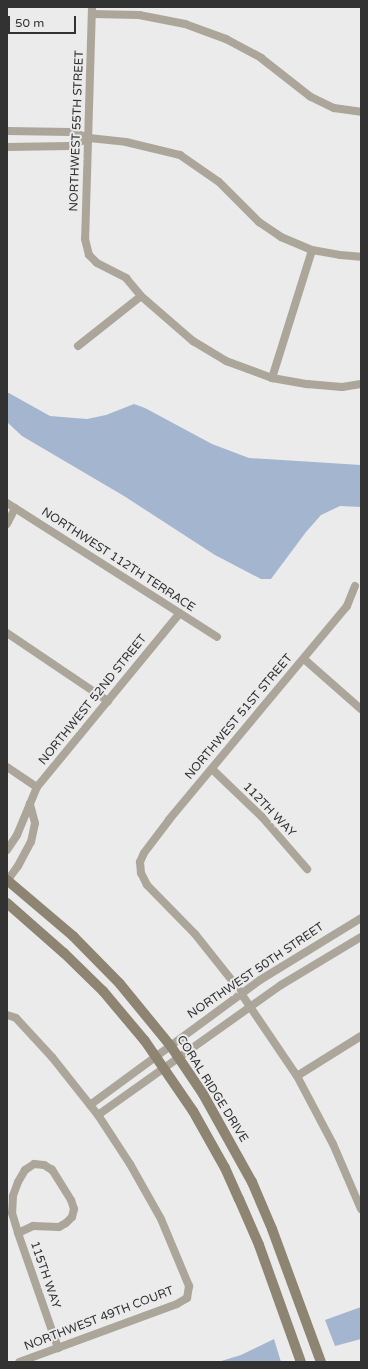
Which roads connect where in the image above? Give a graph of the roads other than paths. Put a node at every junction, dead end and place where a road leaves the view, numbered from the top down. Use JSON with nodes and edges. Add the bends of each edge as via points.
{"nodes":[{"id":1,"x":92,"y":10,"type":"edge"},
{"id":2,"x":361,"y":112,"type":"edge"},
{"id":3,"x":7,"y":131,"type":"edge"},
{"id":4,"x":89,"y":138,"type":"junction"},
{"id":5,"x":7,"y":147,"type":"edge"},
{"id":6,"x":312,"y":250,"type":"junction"},
{"id":7,"x":361,"y":256,"type":"edge"},
{"id":8,"x":142,"y":296,"type":"junction"},
{"id":9,"x":78,"y":346,"type":"dead end"},
{"id":10,"x":272,"y":378,"type":"junction"},
{"id":11,"x":361,"y":384,"type":"edge"},
{"id":12,"x":7,"y":503,"type":"edge"},
{"id":13,"x":15,"y":508,"type":"junction"},
{"id":14,"x":7,"y":524,"type":"edge"},
{"id":15,"x":355,"y":586,"type":"dead end"},
{"id":16,"x":180,"y":613,"type":"junction"},
{"id":17,"x":7,"y":633,"type":"edge"},
{"id":18,"x":217,"y":637,"type":"dead end"},
{"id":19,"x":304,"y":659,"type":"junction"},
{"id":20,"x":108,"y":701,"type":"junction"},
{"id":21,"x":361,"y":709,"type":"edge"},
{"id":22,"x":7,"y":767,"type":"edge"},
{"id":23,"x":212,"y":769,"type":"junction"},
{"id":24,"x":37,"y":787,"type":"junction"},
{"id":25,"x":30,"y":804,"type":"junction"},
{"id":26,"x":17,"y":835,"type":"junction"},
{"id":27,"x":31,"y":842,"type":"junction"},
{"id":28,"x":7,"y":850,"type":"edge"},
{"id":29,"x":307,"y":869,"type":"dead end"},
{"id":30,"x":7,"y":880,"type":"edge"},
{"id":31,"x":7,"y":903,"type":"edge"},
{"id":32,"x":361,"y":918,"type":"edge"},
{"id":33,"x":361,"y":938,"type":"edge"},
{"id":34,"x":241,"y":993,"type":"junction"},
{"id":35,"x":250,"y":1006,"type":"junction"},
{"id":36,"x":7,"y":1015,"type":"edge"},
{"id":37,"x":361,"y":1036,"type":"edge"},
{"id":38,"x":170,"y":1044,"type":"junction"},
{"id":39,"x":156,"y":1055,"type":"junction"},
{"id":40,"x":179,"y":1057,"type":"junction"},
{"id":41,"x":164,"y":1068,"type":"junction"},
{"id":42,"x":297,"y":1076,"type":"junction"},
{"id":43,"x":90,"y":1105,"type":"junction"},
{"id":44,"x":98,"y":1115,"type":"junction"},
{"id":45,"x":361,"y":1210,"type":"edge"},
{"id":46,"x":18,"y":1233,"type":"junction"},
{"id":47,"x":58,"y":1348,"type":"junction"},
{"id":48,"x":19,"y":1362,"type":"edge"},
{"id":49,"x":301,"y":1362,"type":"edge"},
{"id":50,"x":321,"y":1362,"type":"edge"}],
"edges":[{"from":1,"to":2,"type":"street","via":[[185,24],[226,39],[261,58],[311,97],[334,108]]},
{"from":1,"to":4,"type":"street","name":"NORTHWEST 55TH STREET"},
{"from":3,"to":4,"type":"street","via":[[71,132]]},
{"from":4,"to":5,"type":"street","via":[[70,146]]},
{"from":4,"to":6,"type":"street","via":[[126,142],[180,155],[219,182],[259,222],[281,237]]},
{"from":4,"to":8,"type":"street","name":"NORTHWEST 55TH STREET","via":[[85,239],[89,255],[97,263],[126,278]]},
{"from":6,"to":7,"type":"street"},
{"from":6,"to":10,"type":"street"},
{"from":8,"to":9,"type":"street"},
{"from":8,"to":10,"type":"street","via":[[193,341],[226,361]]},
{"from":10,"to":11,"type":"street","via":[[342,387]]},
{"from":12,"to":13,"type":"street","name":"NORTHWEST 112TH TERRACE"},
{"from":13,"to":14,"type":"street"},
{"from":13,"to":16,"type":"street","name":"NORTHWEST 112TH TERRACE"},
{"from":15,"to":19,"type":"street","name":"NORTHWEST 51ST STREET","via":[[348,606]]},
{"from":16,"to":18,"type":"street","name":"NORTHWEST 112TH TERRACE"},
{"from":16,"to":20,"type":"street","name":"NORTHWEST 52ND STREET"},
{"from":17,"to":20,"type":"street"},
{"from":19,"to":21,"type":"street"},
{"from":19,"to":23,"type":"street","name":"NORTHWEST 51ST STREET"},
{"from":20,"to":24,"type":"street","name":"NORTHWEST 52ND STREET"},
{"from":22,"to":24,"type":"street"},
{"from":23,"to":29,"type":"street","name":"112TH WAY","via":[[262,816]]},
{"from":23,"to":34,"type":"street","name":"NORTHWEST 51ST STREET","via":[[144,852],[140,862],[141,873],[147,885],[195,934]]},
{"from":24,"to":25,"type":"street","name":"NORTHWEST 52ND STREET"},
{"from":25,"to":26,"type":"street","name":"NORTHWEST 52ND STREET"},
{"from":25,"to":27,"type":"street","via":[[35,823]]},
{"from":26,"to":27,"type":"street"},
{"from":26,"to":28,"type":"street","name":"NORTHWEST 52ND STREET"},
{"from":27,"to":30,"type":"street"},
{"from":30,"to":38,"type":"main road","name":"CORAL RIDGE DRIVE","via":[[96,959]]},
{"from":31,"to":39,"type":"main road","via":[[103,991]]},
{"from":32,"to":34,"type":"street","name":"NORTHWEST 50TH STREET"},
{"from":33,"to":35,"type":"street"},
{"from":34,"to":35,"type":"street"},
{"from":34,"to":38,"type":"street","name":"NORTHWEST 50TH STREET"},
{"from":35,"to":40,"type":"street"},
{"from":35,"to":42,"type":"street"},
{"from":36,"to":43,"type":"street","via":[[16,1018],[52,1057]]},
{"from":37,"to":42,"type":"street"},
{"from":38,"to":39,"type":"street","name":"NORTHWEST 50TH STREET"},
{"from":38,"to":40,"type":"main road","name":"CORAL RIDGE DRIVE"},
{"from":39,"to":41,"type":"main road"},
{"from":39,"to":43,"type":"street","name":"NORTHWEST 50TH STREET"},
{"from":40,"to":41,"type":"street"},
{"from":40,"to":50,"type":"main road","name":"CORAL RIDGE DRIVE","via":[[213,1110],[252,1182]]},
{"from":41,"to":44,"type":"street"},
{"from":41,"to":49,"type":"main road","via":[[209,1139],[239,1199],[259,1245]]},
{"from":42,"to":45,"type":"street","via":[[333,1144]]},
{"from":43,"to":44,"type":"street"},
{"from":44,"to":47,"type":"street","name":"NORTHWEST 49TH COURT","via":[[161,1219],[189,1286],[187,1298],[178,1304]]},
{"from":46,"to":46,"type":"street","name":"115TH WAY","via":[[12,1213],[13,1196],[18,1182],[25,1170],[34,1164],[44,1165],[52,1170],[71,1200],[74,1208],[72,1217],[59,1227],[33,1226]]},
{"from":46,"to":47,"type":"street","name":"115TH WAY"},
{"from":47,"to":48,"type":"street","name":"NORTHWEST 49TH COURT"}]}
